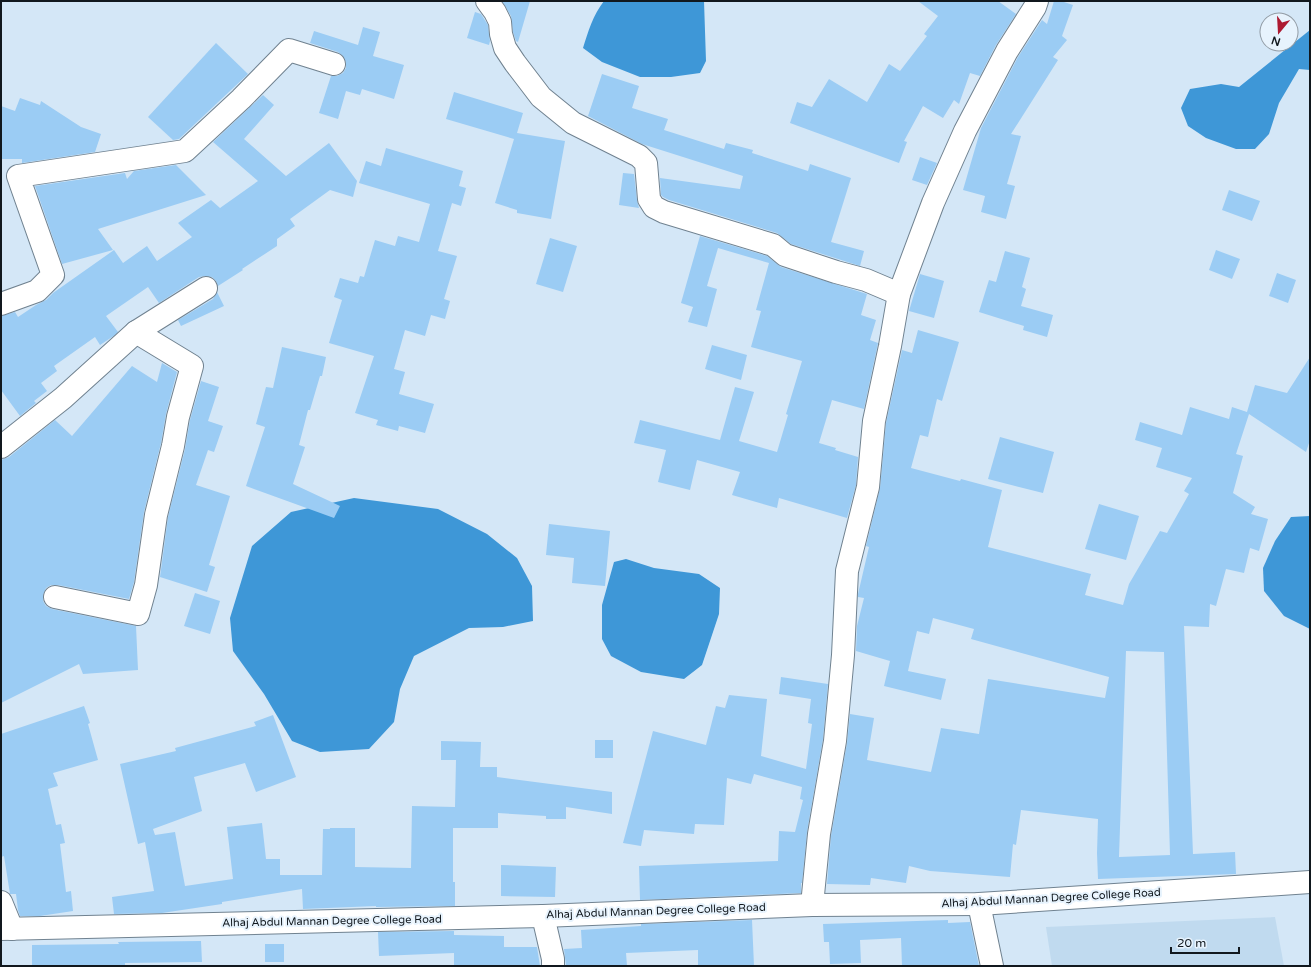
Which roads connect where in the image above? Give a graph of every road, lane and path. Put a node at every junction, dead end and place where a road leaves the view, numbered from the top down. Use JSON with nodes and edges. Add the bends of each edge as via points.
{"nodes":[{"id":1,"x":486,"y":1,"type":"edge"},
{"id":2,"x":1037,"y":1,"type":"edge"},
{"id":3,"x":334,"y":64,"type":"dead end"},
{"id":4,"x":10,"y":179,"type":"edge"},
{"id":5,"x":206,"y":288,"type":"dead end"},
{"id":6,"x":899,"y":294,"type":"junction"},
{"id":7,"x":1,"y":304,"type":"edge"},
{"id":8,"x":136,"y":332,"type":"junction"},
{"id":9,"x":1,"y":447,"type":"edge"},
{"id":10,"x":56,"y":597,"type":"dead end"},
{"id":11,"x":1310,"y":881,"type":"edge"},
{"id":12,"x":1,"y":902,"type":"edge"},
{"id":13,"x":979,"y":904,"type":"junction"},
{"id":14,"x":812,"y":905,"type":"junction"},
{"id":15,"x":543,"y":916,"type":"junction"},
{"id":16,"x":7,"y":929,"type":"edge"},
{"id":17,"x":553,"y":966,"type":"edge"},
{"id":18,"x":992,"y":966,"type":"edge"}],
"edges":[{"from":1,"to":6,"type":"street","via":[[500,22],[505,48],[542,97],[573,124],[644,160],[649,199],[654,207],[773,245],[785,255],[866,280]]},
{"from":2,"to":6,"type":"street","via":[[1007,51],[965,131],[933,203]]},
{"from":3,"to":4,"type":"street","via":[[288,50],[241,99],[184,151]]},
{"from":4,"to":7,"type":"street","via":[[52,275],[37,291]]},
{"from":5,"to":8,"type":"street"},
{"from":6,"to":14,"type":"street","via":[[874,421],[868,488],[847,571],[844,655],[835,741],[819,834]]},
{"from":8,"to":9,"type":"street","via":[[63,398]]},
{"from":8,"to":10,"type":"street","via":[[192,366],[156,515],[146,585],[138,614]]},
{"from":11,"to":13,"type":"street","name":"Alhaj Abdul Mannan Degree College Road"},
{"from":12,"to":16,"type":"street"},
{"from":13,"to":14,"type":"street","name":"Alhaj Abdul Mannan Degree College Road"},
{"from":13,"to":18,"type":"street"},
{"from":14,"to":15,"type":"street","name":"Alhaj Abdul Mannan Degree College Road"},
{"from":15,"to":16,"type":"street","name":"Alhaj Abdul Mannan Degree College Road"},
{"from":15,"to":17,"type":"street"}]}
